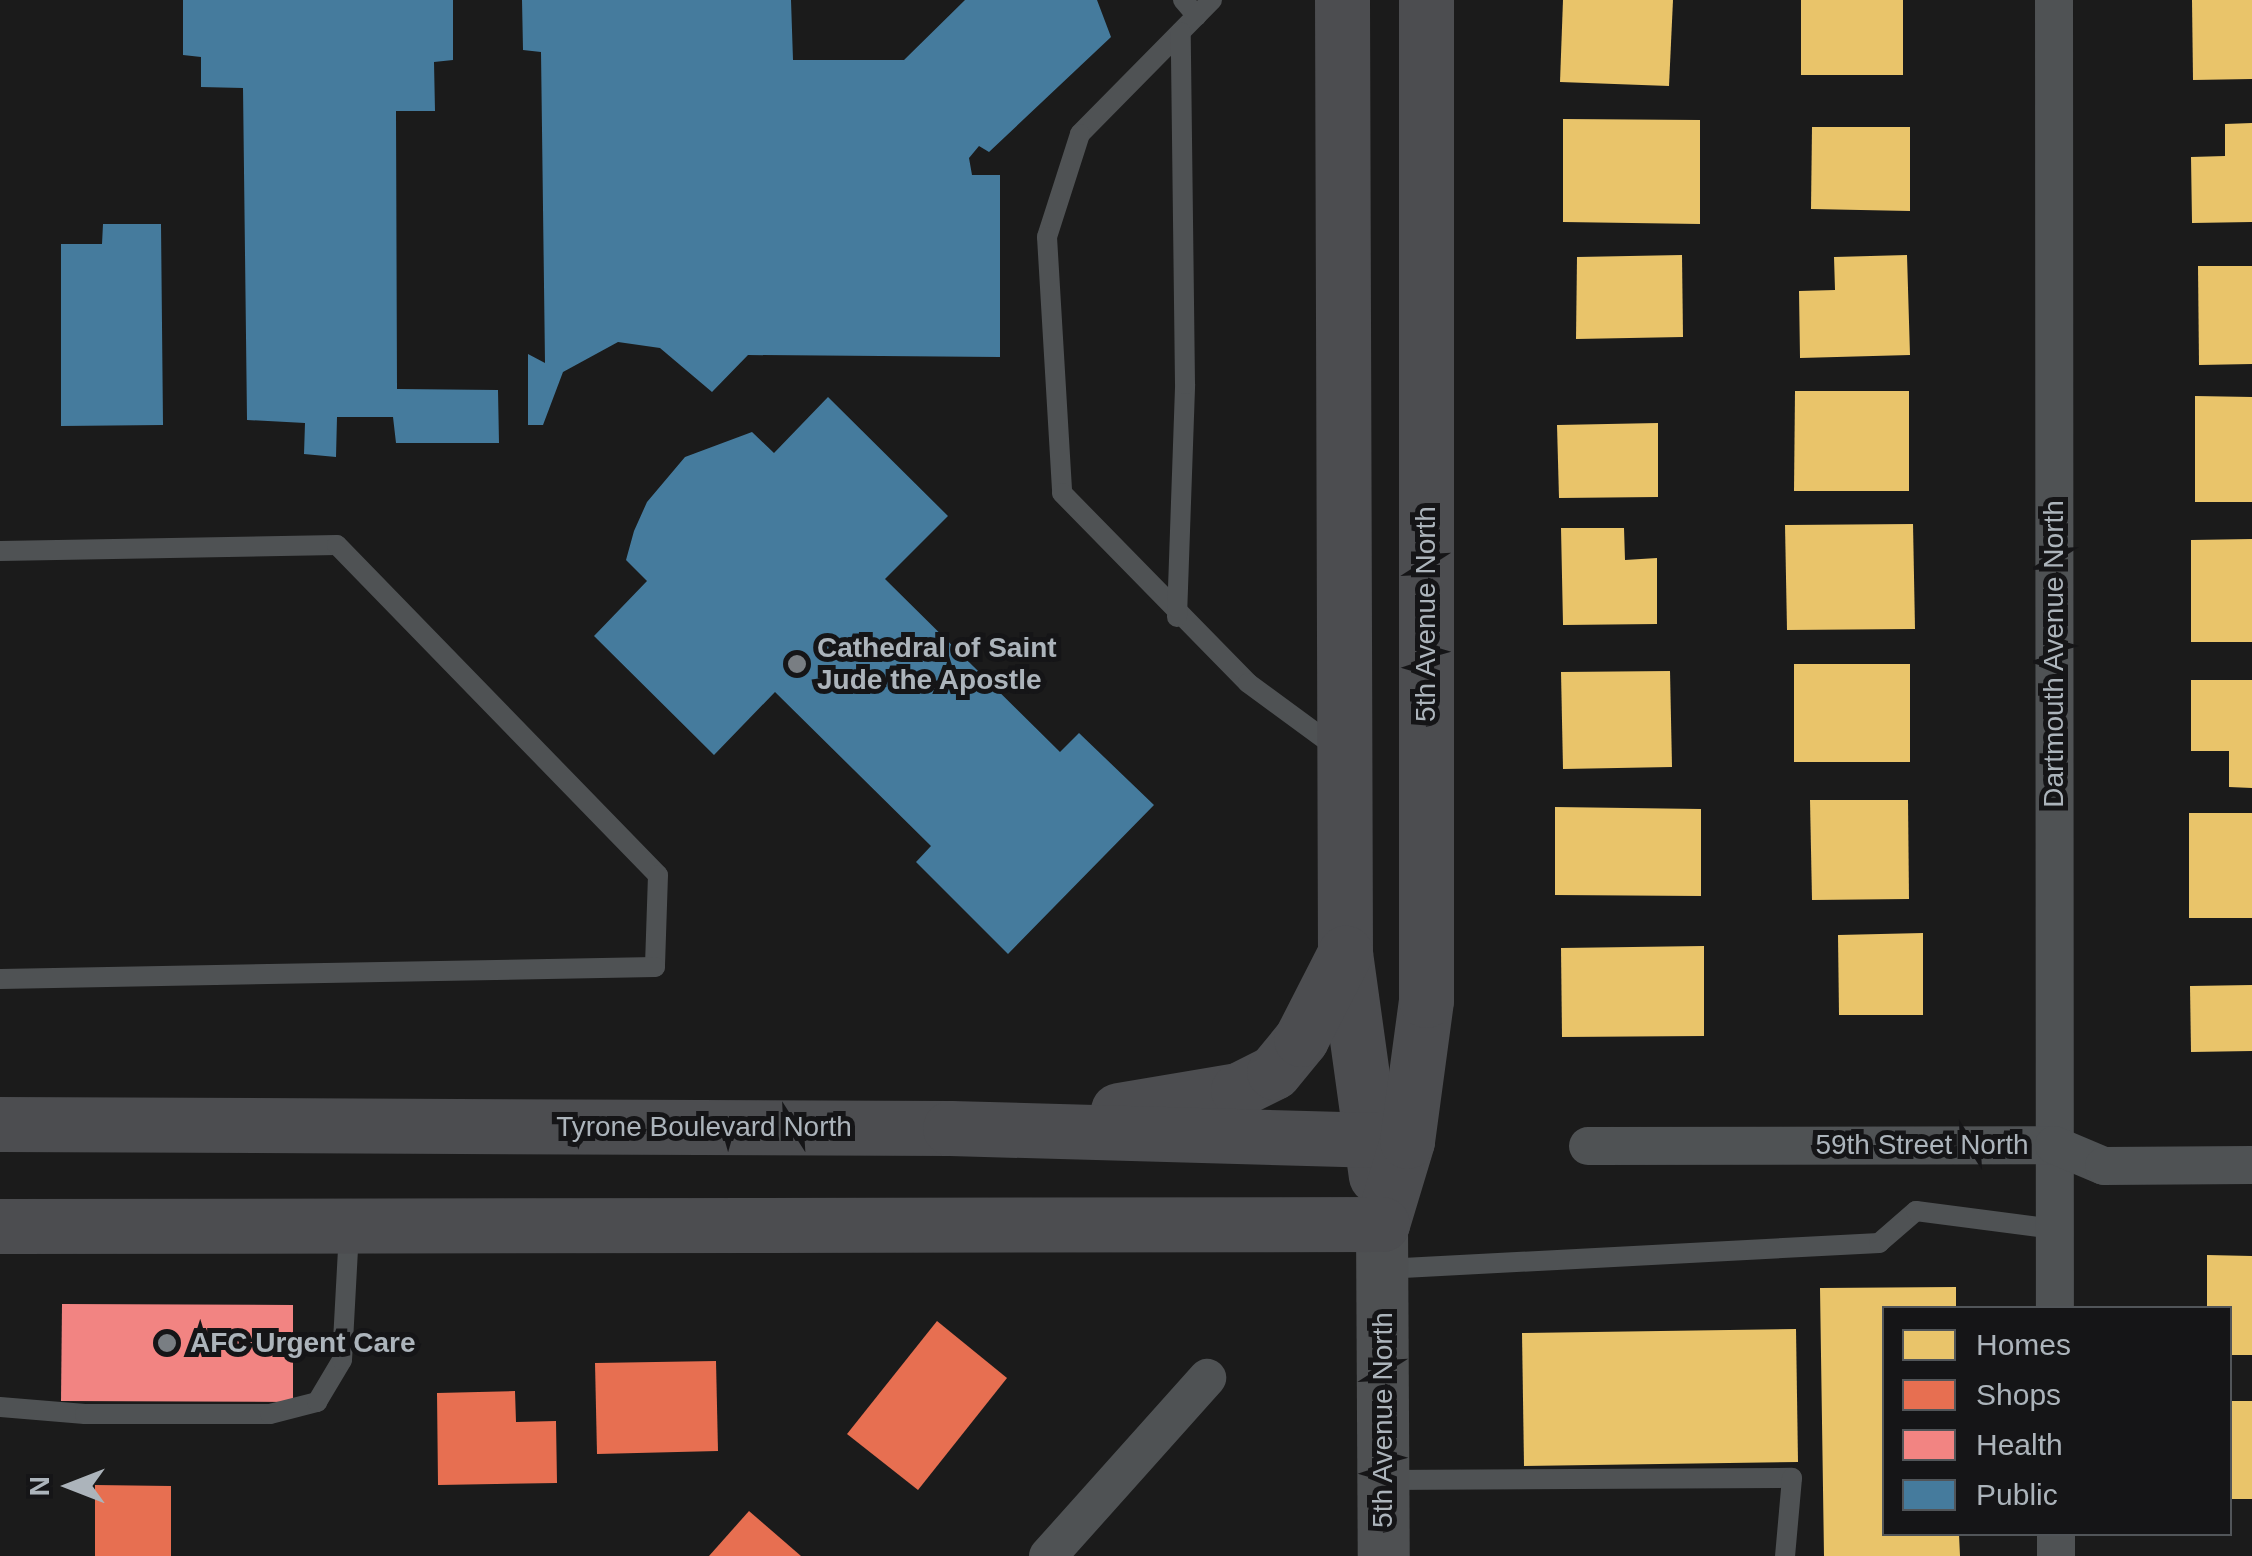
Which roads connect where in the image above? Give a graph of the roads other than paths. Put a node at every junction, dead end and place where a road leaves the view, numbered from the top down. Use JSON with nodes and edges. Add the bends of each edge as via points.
{"nodes":[{"id":1,"x":1212,"y":0,"type":"edge"},
{"id":2,"x":1342,"y":0,"type":"edge"},
{"id":3,"x":1426,"y":0,"type":"edge"},
{"id":4,"x":2054,"y":0,"type":"edge"},
{"id":5,"x":1190,"y":8,"type":"edge"},
{"id":6,"x":1182,"y":32,"type":"junction"},
{"id":7,"x":0,"y":550,"type":"edge"},
{"id":8,"x":1177,"y":618,"type":"junction"},
{"id":9,"x":1344,"y":753,"type":"junction"},
{"id":10,"x":1345,"y":953,"type":"junction"},
{"id":11,"x":0,"y":979,"type":"edge"},
{"id":12,"x":0,"y":1124,"type":"edge"},
{"id":13,"x":950,"y":1128,"type":"junction"},
{"id":14,"x":1389,"y":1140,"type":"junction"},
{"id":15,"x":2054,"y":1145,"type":"junction"},
{"id":16,"x":1588,"y":1146,"type":"dead end"},
{"id":17,"x":2252,"y":1165,"type":"edge"},
{"id":18,"x":0,"y":1226,"type":"edge"},
{"id":19,"x":350,"y":1226,"type":"junction"},
{"id":20,"x":2054,"y":1228,"type":"junction"},
{"id":21,"x":1382,"y":1246,"type":"junction"},
{"id":22,"x":2055,"y":1306,"type":"edge"},
{"id":23,"x":1207,"y":1378,"type":"dead end"},
{"id":24,"x":0,"y":1406,"type":"edge"},
{"id":25,"x":1384,"y":1480,"type":"junction"},
{"id":26,"x":1048,"y":1556,"type":"edge"},
{"id":27,"x":1384,"y":1556,"type":"edge"},
{"id":28,"x":1785,"y":1556,"type":"edge"}],
"edges":[{"from":1,"to":5,"type":"lane"},
{"from":2,"to":9,"type":"main road","name":"5th Avenue North"},
{"from":3,"to":14,"type":"main road","name":"5th Avenue North","via":[[1426,1000]]},
{"from":4,"to":15,"type":"street","name":"Dartmouth Avenue North"},
{"from":5,"to":6,"type":"lane"},
{"from":6,"to":8,"type":"lane","via":[[1186,384]]},
{"from":6,"to":8,"type":"lane","via":[[1080,134],[1047,238],[1062,493]]},
{"from":7,"to":11,"type":"lane","via":[[336,546],[658,875],[655,966]]},
{"from":8,"to":9,"type":"lane","via":[[1248,683]]},
{"from":9,"to":10,"type":"main road","name":"5th Avenue North"},
{"from":10,"to":13,"type":"main road","via":[[1301,1039],[1274,1072],[1238,1090],[1189,1102]]},
{"from":10,"to":14,"type":"main road","name":"5th Avenue North"},
{"from":12,"to":13,"type":"main road","name":"Tyrone Boulevard North"},
{"from":13,"to":14,"type":"main road","name":"Tyrone Boulevard North"},
{"from":14,"to":21,"type":"main road","name":"5th Avenue North"},
{"from":15,"to":16,"type":"street","name":"59th Street North"},
{"from":15,"to":17,"type":"street","name":"59th Street North","via":[[2104,1166]]},
{"from":15,"to":20,"type":"street","name":"Dartmouth Avenue North"},
{"from":18,"to":19,"type":"main road"},
{"from":19,"to":21,"type":"main road"},
{"from":19,"to":24,"type":"lane","via":[[342,1360],[317,1402],[270,1414],[85,1414]]},
{"from":20,"to":21,"type":"lane","via":[[1916,1211],[1879,1243]]},
{"from":20,"to":22,"type":"street","name":"Dartmouth Avenue North"},
{"from":21,"to":25,"type":"main road","name":"5th Avenue North"},
{"from":23,"to":26,"type":"street"},
{"from":25,"to":27,"type":"main road","name":"5th Avenue North"},
{"from":25,"to":28,"type":"lane","via":[[1792,1478]]}]}
